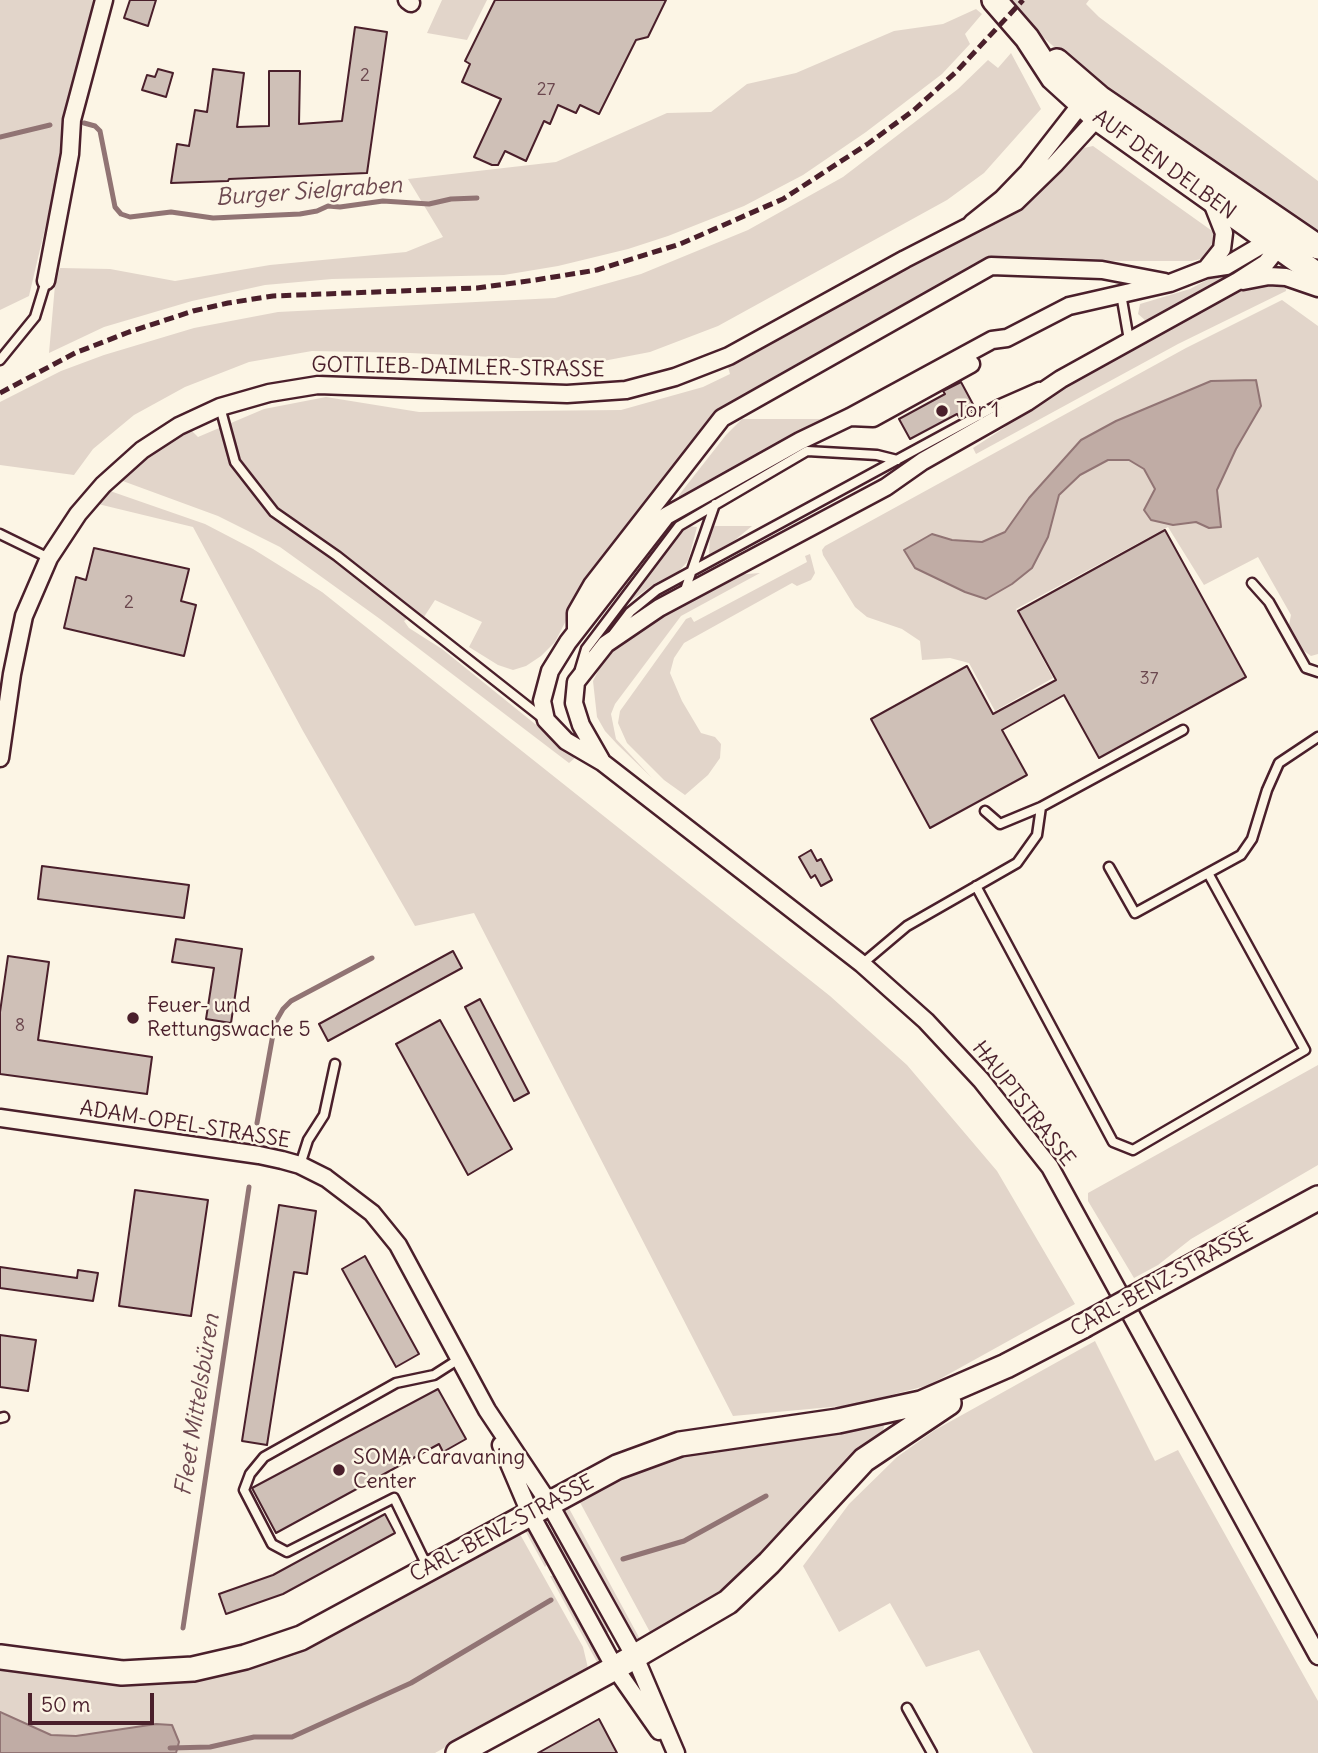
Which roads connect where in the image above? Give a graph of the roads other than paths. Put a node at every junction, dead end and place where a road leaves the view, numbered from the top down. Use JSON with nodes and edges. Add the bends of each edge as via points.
{"nodes":[{"id":1,"x":104,"y":0,"type":"edge"},
{"id":2,"x":995,"y":0,"type":"edge"},
{"id":3,"x":1093,"y":107,"type":"junction"},
{"id":4,"x":1211,"y":200,"type":"junction"},
{"id":5,"x":1280,"y":239,"type":"junction"},
{"id":6,"x":1318,"y":247,"type":"edge"},
{"id":7,"x":1206,"y":269,"type":"junction"},
{"id":8,"x":1318,"y":275,"type":"edge"},
{"id":9,"x":46,"y":281,"type":"joint"},
{"id":10,"x":1238,"y":281,"type":"junction"},
{"id":11,"x":1170,"y":283,"type":"junction"},
{"id":12,"x":1318,"y":288,"type":"edge"},
{"id":13,"x":1121,"y":294,"type":"junction"},
{"id":14,"x":1129,"y":340,"type":"junction"},
{"id":15,"x":0,"y":360,"type":"edge"},
{"id":16,"x":1061,"y":379,"type":"junction"},
{"id":17,"x":220,"y":407,"type":"junction"},
{"id":18,"x":897,"y":460,"type":"junction"},
{"id":19,"x":667,"y":488,"type":"junction"},
{"id":20,"x":715,"y":505,"type":"junction"},
{"id":21,"x":666,"y":516,"type":"junction"},
{"id":22,"x":0,"y":534,"type":"edge"},
{"id":23,"x":49,"y":558,"type":"junction"},
{"id":24,"x":691,"y":571,"type":"junction"},
{"id":25,"x":1252,"y":583,"type":"dead end"},
{"id":26,"x":683,"y":595,"type":"junction"},
{"id":27,"x":576,"y":631,"type":"junction"},
{"id":28,"x":606,"y":644,"type":"junction"},
{"id":29,"x":1318,"y":672,"type":"edge"},
{"id":30,"x":576,"y":682,"type":"junction"},
{"id":31,"x":546,"y":720,"type":"junction"},
{"id":32,"x":1183,"y":730,"type":"dead end"},
{"id":33,"x":1318,"y":737,"type":"edge"},
{"id":34,"x":0,"y":758,"type":"edge"},
{"id":35,"x":603,"y":762,"type":"junction"},
{"id":36,"x":1041,"y":807,"type":"junction"},
{"id":37,"x":985,"y":811,"type":"dead end"},
{"id":38,"x":1109,"y":867,"type":"dead end"},
{"id":39,"x":1208,"y":873,"type":"junction"},
{"id":40,"x":976,"y":886,"type":"junction"},
{"id":41,"x":862,"y":964,"type":"junction"},
{"id":42,"x":335,"y":1064,"type":"dead end"},
{"id":43,"x":0,"y":1118,"type":"edge"},
{"id":44,"x":300,"y":1165,"type":"junction"},
{"id":45,"x":1318,"y":1198,"type":"edge"},
{"id":46,"x":459,"y":1359,"type":"junction"},
{"id":47,"x":1006,"y":1366,"type":"junction"},
{"id":48,"x":539,"y":1508,"type":"junction"},
{"id":49,"x":428,"y":1569,"type":"junction"},
{"id":50,"x":0,"y":1657,"type":"edge"},
{"id":51,"x":1318,"y":1657,"type":"edge"},
{"id":52,"x":625,"y":1662,"type":"junction"},
{"id":53,"x":907,"y":1708,"type":"dead end"},
{"id":54,"x":458,"y":1753,"type":"edge"},
{"id":55,"x":675,"y":1753,"type":"edge"},
{"id":56,"x":932,"y":1753,"type":"edge"}],
"edges":[{"from":1,"to":9,"type":"street","via":[[72,120]]},
{"from":2,"to":3,"type":"street","name":"AUF DEN DELBEN","via":[[1053,78]]},
{"from":3,"to":4,"type":"street","name":"AUF DEN DELBEN"},
{"from":3,"to":5,"type":"street","name":"AUF DEN DELBEN"},
{"from":3,"to":17,"type":"street","name":"GOTTLIEB-DAIMLER-STRASSE","via":[[972,223],[729,356],[675,377],[626,390],[567,394],[318,385]]},
{"from":4,"to":5,"type":"street","name":"AUF DEN DELBEN"},
{"from":4,"to":7,"type":"street","via":[[1224,233],[1222,249]]},
{"from":5,"to":6,"type":"street","name":"AUF DEN DELBEN"},
{"from":5,"to":7,"type":"street","via":[[1226,266]]},
{"from":5,"to":8,"type":"street","name":"AUF DEN DELBEN"},
{"from":5,"to":10,"type":"street","via":[[1266,263]]},
{"from":7,"to":11,"type":"street"},
{"from":9,"to":15,"type":"lane","via":[[35,317]]},
{"from":10,"to":12,"type":"street","via":[[1286,277]]},
{"from":10,"to":14,"type":"street"},
{"from":11,"to":13,"type":"street"},
{"from":11,"to":19,"type":"street","via":[[1102,270],[991,267],[722,418]]},
{"from":13,"to":14,"type":"lane"},
{"from":13,"to":21,"type":"street","via":[[1069,306],[1007,338],[992,340]]},
{"from":14,"to":16,"type":"street"},
{"from":16,"to":18,"type":"lane","via":[[998,405]]},
{"from":16,"to":26,"type":"street","via":[[994,433]]},
{"from":17,"to":23,"type":"street","name":"GOTTLIEB-DAIMLER-STRASSE","via":[[151,444],[103,485]]},
{"from":17,"to":31,"type":"lane","via":[[235,463],[274,512]]},
{"from":18,"to":20,"type":"lane","via":[[807,452]]},
{"from":18,"to":24,"type":"lane"},
{"from":19,"to":21,"type":"street"},
{"from":19,"to":27,"type":"street","via":[[592,585],[576,613]]},
{"from":20,"to":24,"type":"lane"},
{"from":20,"to":30,"type":"lane","via":[[671,534],[586,649]]},
{"from":21,"to":27,"type":"street"},
{"from":22,"to":23,"type":"lane"},
{"from":23,"to":34,"type":"street","name":"GOTTLIEB-DAIMLER-STRASSE","via":[[24,617]]},
{"from":24,"to":26,"type":"lane"},
{"from":24,"to":28,"type":"lane","via":[[630,612]]},
{"from":25,"to":29,"type":"lane","via":[[1269,602],[1306,668]]},
{"from":26,"to":28,"type":"street"},
{"from":27,"to":31,"type":"street","via":[[550,671],[542,701]]},
{"from":28,"to":30,"type":"street"},
{"from":30,"to":35,"type":"street","via":[[574,703],[581,725]]},
{"from":31,"to":35,"type":"street","via":[[566,741]]},
{"from":32,"to":36,"type":"lane"},
{"from":33,"to":39,"type":"lane","via":[[1279,763],[1252,839],[1241,855]]},
{"from":35,"to":41,"type":"street","name":"HAUPTSTRASSE"},
{"from":36,"to":37,"type":"lane","via":[[1000,824]]},
{"from":36,"to":40,"type":"lane","via":[[1037,835],[1017,863]]},
{"from":38,"to":39,"type":"lane","via":[[1135,913]]},
{"from":39,"to":40,"type":"lane","via":[[1305,1050],[1133,1150],[1113,1142]]},
{"from":40,"to":41,"type":"lane","via":[[907,926]]},
{"from":41,"to":51,"type":"street","name":"HAUPTSTRASSE","via":[[926,1021],[981,1080],[1050,1167]]},
{"from":42,"to":44,"type":"lane","via":[[324,1115],[308,1140]]},
{"from":43,"to":44,"type":"street","name":"ADAM-OPEL-STRASSE","via":[[259,1155]]},
{"from":44,"to":46,"type":"street","name":"ADAM-OPEL-STRASSE","via":[[326,1178],[372,1213],[398,1245]]},
{"from":45,"to":47,"type":"street","name":"CARL-BENZ-STRASSE","bridge":true},
{"from":46,"to":48,"type":"street","name":"ADAM-OPEL-STRASSE"},
{"from":46,"to":49,"type":"lane","via":[[434,1374],[396,1383],[264,1457],[244,1490],[272,1544],[287,1552],[394,1498]]},
{"from":47,"to":48,"type":"street","name":"CARL-BENZ-STRASSE","via":[[921,1403],[838,1421],[680,1444],[617,1467]]},
{"from":47,"to":52,"type":"street","name":"CARL-BENZ-STRASSE","via":[[864,1460],[728,1602]]},
{"from":48,"to":49,"type":"street","name":"CARL-BENZ-STRASSE"},
{"from":48,"to":52,"type":"street"},
{"from":48,"to":52,"type":"street"},
{"from":49,"to":50,"type":"street","name":"CARL-BENZ-STRASSE","via":[[301,1638],[193,1669],[122,1673]]},
{"from":52,"to":54,"type":"street","name":"CARL-BENZ-STRASSE"},
{"from":52,"to":55,"type":"street"},
{"from":52,"to":55,"type":"street"},
{"from":53,"to":56,"type":"lane"}]}
